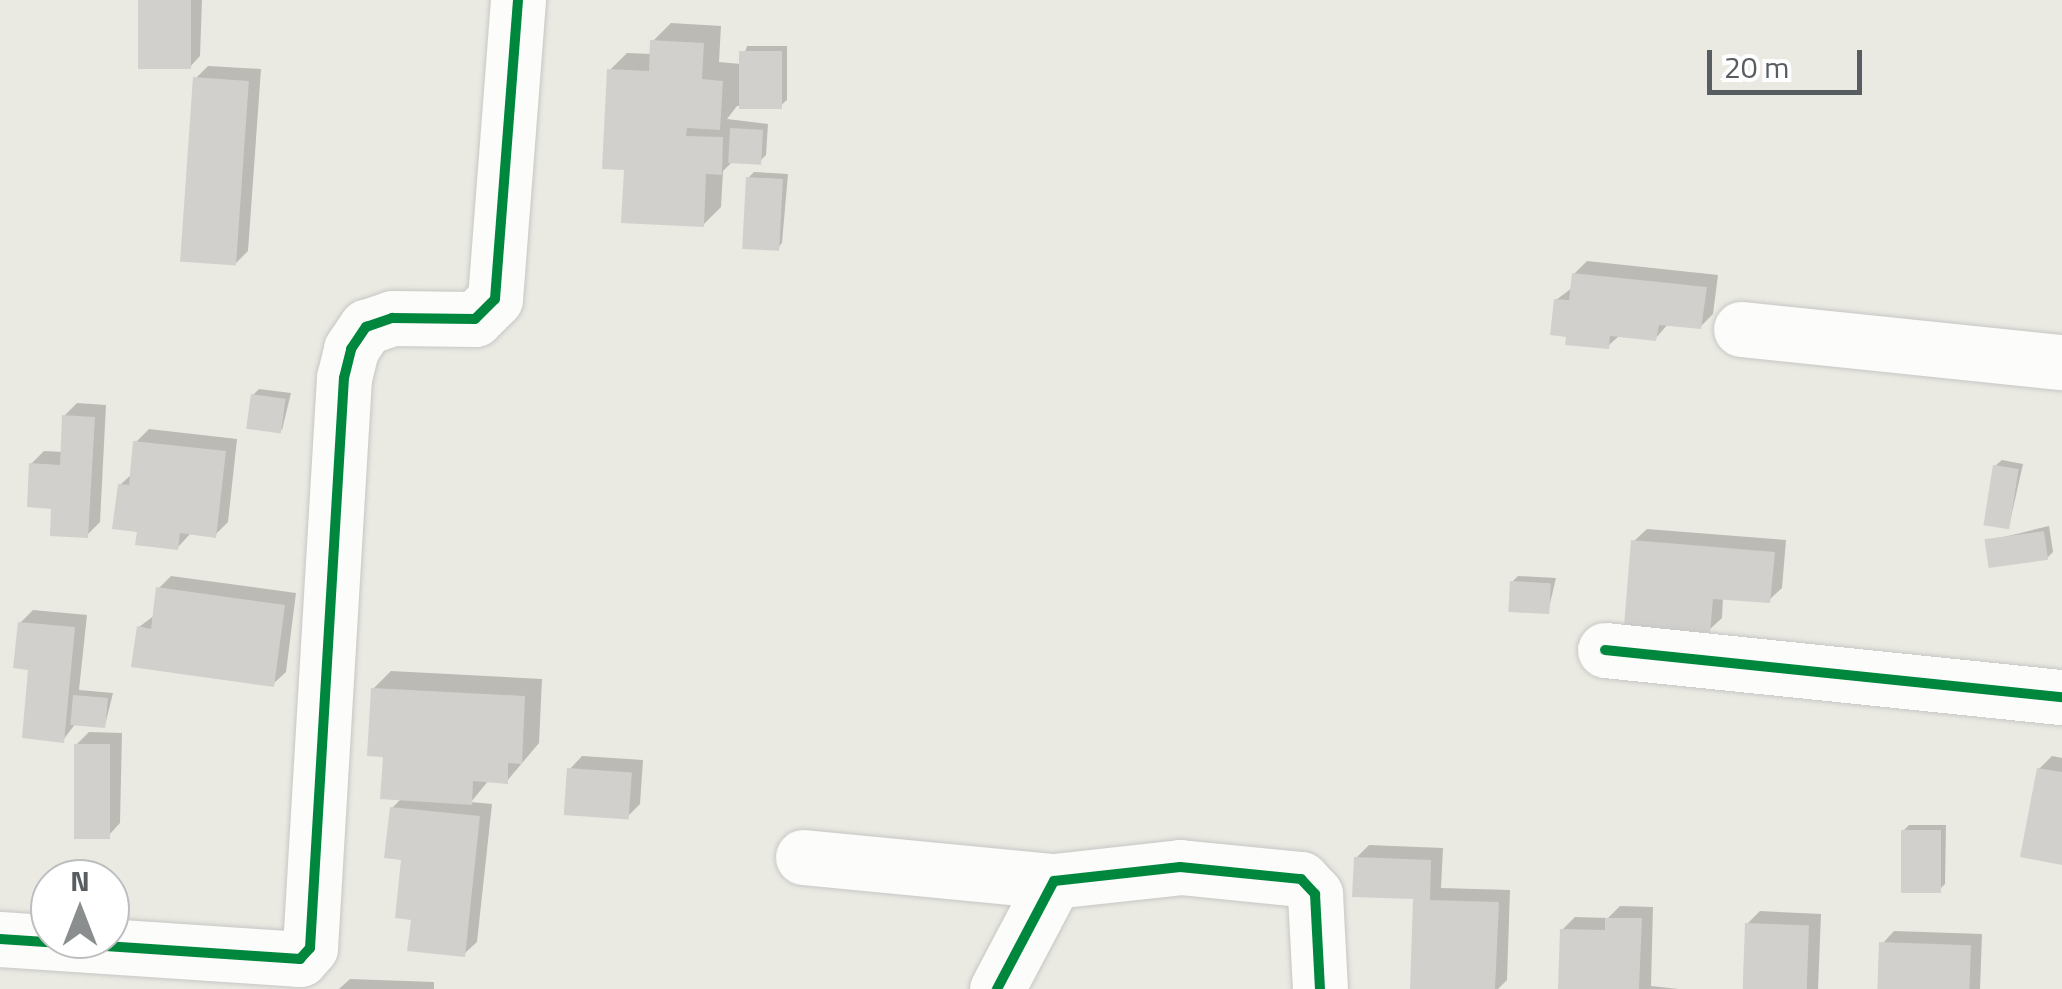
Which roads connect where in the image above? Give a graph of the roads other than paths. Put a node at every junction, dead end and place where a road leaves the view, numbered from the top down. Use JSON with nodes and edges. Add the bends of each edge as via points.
{"nodes":[{"id":1,"x":518,"y":0,"type":"edge"},
{"id":2,"x":1741,"y":329,"type":"dead end"},
{"id":3,"x":2062,"y":362,"type":"edge"},
{"id":4,"x":1605,"y":650,"type":"dead end"},
{"id":5,"x":2062,"y":697,"type":"edge"},
{"id":6,"x":803,"y":857,"type":"dead end"},
{"id":7,"x":1054,"y":881,"type":"junction"},
{"id":8,"x":0,"y":940,"type":"edge"},
{"id":9,"x":997,"y":989,"type":"edge"},
{"id":10,"x":1320,"y":989,"type":"edge"}],
"edges":[{"from":1,"to":8,"type":"street","via":[[495,299],[475,319],[392,318],[366,327],[351,349],[344,378],[310,948],[300,959]]},
{"from":2,"to":3,"type":"street"},
{"from":4,"to":5,"type":"street"},
{"from":6,"to":7,"type":"street"},
{"from":7,"to":9,"type":"street"},
{"from":7,"to":10,"type":"street","via":[[1180,867],[1301,879],[1315,894]]}]}
